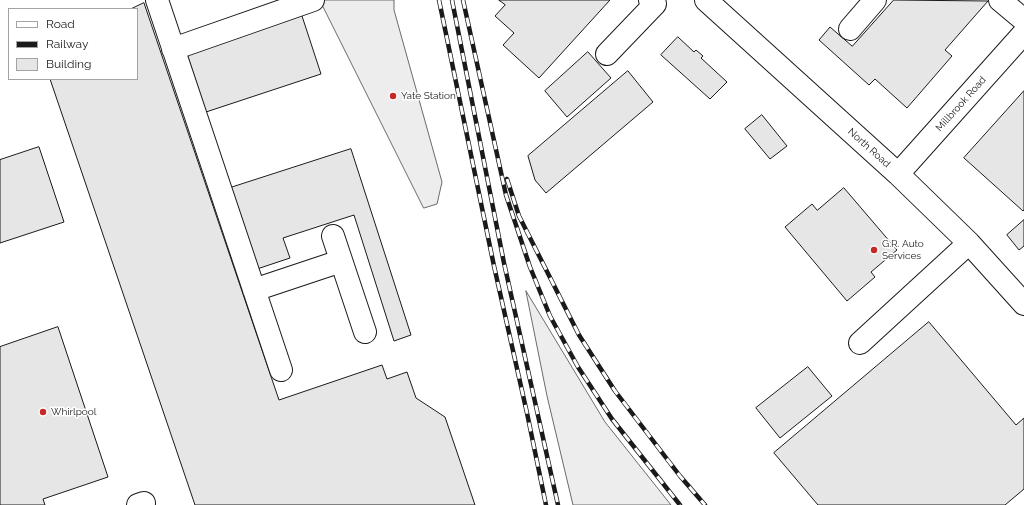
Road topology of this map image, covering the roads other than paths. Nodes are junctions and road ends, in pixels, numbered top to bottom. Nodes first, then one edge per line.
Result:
1 (156, 0) edge
2 (313, 0) edge
3 (650, 0) edge
4 (706, 0) edge
5 (875, 0) edge
6 (1000, 0) edge
7 (1024, 20) edge
8 (850, 29) dead end
9 (1024, 33) edge
10 (173, 49) junction
11 (607, 54) dead end
12 (898, 174) junction
13 (333, 236) dead end
14 (969, 243) junction
15 (341, 261) junction
16 (254, 290) junction
17 (1020, 291) edge
18 (365, 332) dead end
19 (860, 343) dead end
20 (281, 370) dead end

1 - 10 street
2 - 10 street
3 - 11 street
4 - 12 street, North Road
5 - 8 street
6 - 7 street
9 - 12 street, Millbrook Road
10 - 16 street
12 - 14 street, North Road
13 - 15 street
14 - 17 street, North Road
14 - 19 street
15 - 16 street
15 - 18 street
16 - 20 street

